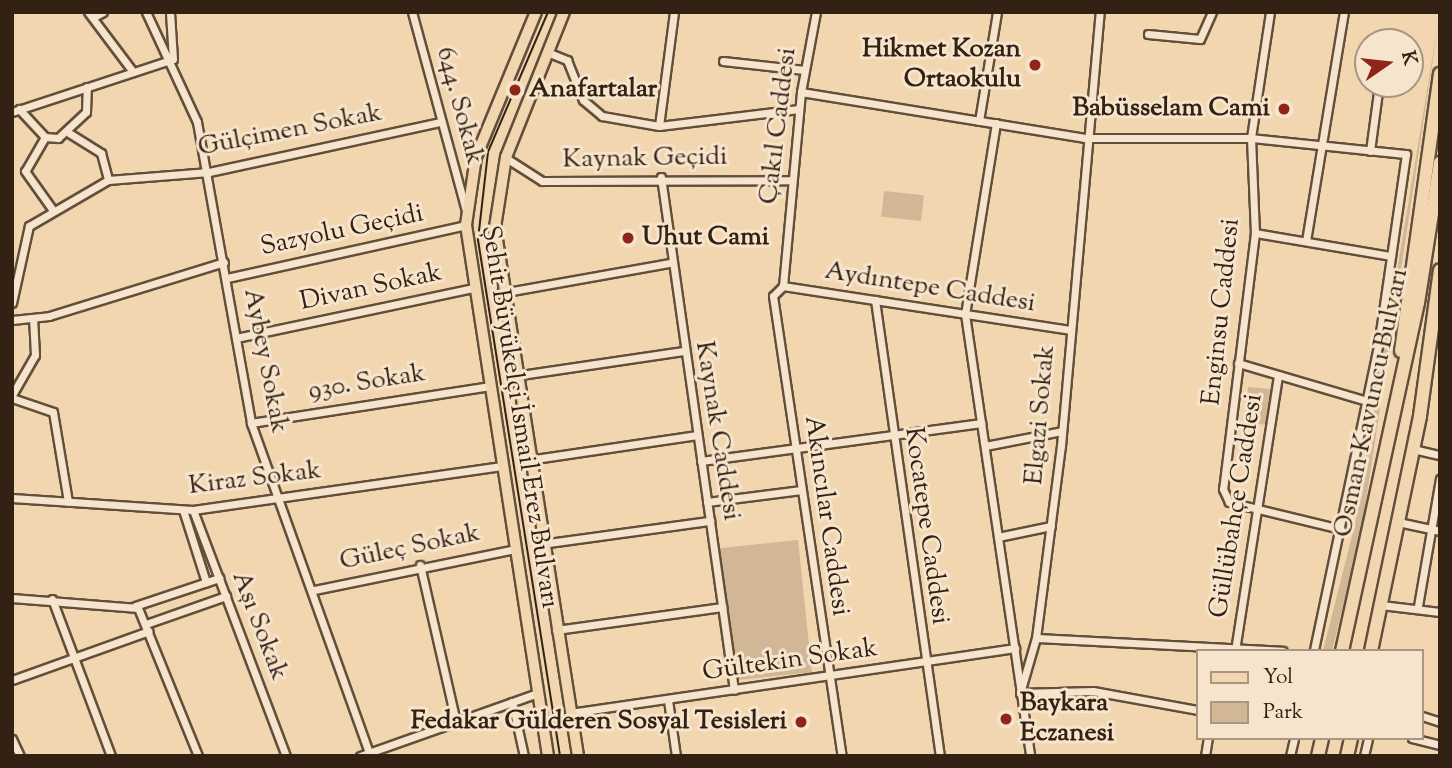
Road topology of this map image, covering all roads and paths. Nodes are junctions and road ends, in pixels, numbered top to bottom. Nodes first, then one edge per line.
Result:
1 (103, 12) edge
2 (146, 12) edge
3 (170, 12) edge
4 (412, 12) edge
5 (536, 12) edge
6 (564, 12) edge
7 (674, 12) edge
8 (816, 12) edge
9 (997, 12) edge
10 (1100, 12) edge
11 (1212, 12) edge
12 (1270, 12) edge
13 (1344, 12) edge
14 (91, 15) edge
15 (1148, 34) dead end
16 (547, 52) junction
17 (173, 59) junction
18 (723, 61) dead end
19 (805, 70) junction
20 (133, 72) junction
21 (1440, 74) edge
22 (87, 87) junction
23 (801, 92) junction
24 (1377, 98) edge
25 (799, 109) junction
26 (16, 111) edge
27 (979, 121) junction
28 (441, 122) junction
29 (996, 123) junction
30 (659, 126) junction
31 (69, 134) junction
32 (45, 137) junction
33 (1085, 138) junction
34 (1251, 138) junction
35 (1324, 146) junction
36 (1370, 150) junction
37 (506, 157) junction
38 (1440, 163) edge
39 (209, 172) junction
40 (661, 177) junction
41 (108, 180) junction
42 (792, 180) junction
43 (52, 209) junction
44 (466, 211) junction
45 (466, 225) junction
46 (1255, 233) junction
47 (1306, 241) junction
48 (1391, 256) junction
49 (224, 262) junction
50 (669, 263) junction
51 (1440, 270) edge
52 (227, 278) junction
53 (783, 286) junction
54 (474, 288) junction
55 (500, 293) junction
56 (874, 300) junction
57 (12, 303) edge
58 (965, 314) junction
59 (33, 318) junction
60 (12, 320) edge
61 (1070, 330) junction
62 (1440, 336) edge
63 (236, 338) junction
64 (683, 351) junction
65 (1238, 363) junction
66 (1278, 375) junction
67 (514, 376) junction
68 (490, 386) junction
69 (12, 396) edge
70 (1367, 401) junction
71 (1395, 411) junction
72 (1420, 416) junction
73 (251, 423) junction
74 (981, 423) junction
75 (1062, 431) junction
76 (698, 435) junction
77 (893, 435) junction
78 (985, 446) junction
79 (795, 448) junction
80 (1413, 449) junction
81 (1440, 455) edge
82 (528, 460) junction
83 (701, 461) junction
84 (502, 466) junction
85 (1440, 479) edge
86 (801, 490) junction
87 (12, 498) edge
88 (280, 499) junction
89 (68, 502) junction
90 (707, 502) junction
91 (184, 510) junction
92 (193, 510) junction
93 (1258, 511) junction
94 (710, 521) junction
95 (1398, 522) junction
96 (1051, 526) junction
97 (1341, 529) junction
98 (1431, 529) junction
99 (1440, 531) edge
100 (998, 537) junction
101 (541, 544) junction
102 (515, 549) junction
103 (420, 565) junction
104 (219, 578) junction
105 (206, 582) junction
106 (314, 590) junction
107 (226, 596) junction
108 (12, 598) edge
109 (52, 598) junction
110 (1381, 605) junction
111 (1418, 606) junction
112 (135, 607) junction
113 (722, 607) junction
114 (1440, 612) edge
115 (148, 628) junction
116 (555, 630) junction
117 (1036, 638) junction
118 (1236, 644) junction
119 (1216, 647) edge
120 (1015, 648) junction
121 (1270, 649) edge
122 (1314, 649) edge
123 (1342, 649) edge
124 (1371, 649) edge
125 (74, 658) junction
126 (923, 663) junction
127 (828, 677) junction
128 (12, 680) edge
129 (734, 690) junction
130 (538, 693) junction
131 (1020, 693) junction
132 (668, 700) junction
133 (512, 702) junction
134 (1196, 710) edge
135 (570, 713) junction
136 (456, 722) junction
137 (12, 739) edge
138 (1420, 740) edge
139 (1440, 745) edge
140 (369, 754) edge
141 (20, 756) edge
142 (111, 756) edge
143 (198, 756) edge
144 (286, 756) edge
145 (360, 756) edge
146 (524, 756) edge
147 (548, 756) edge
148 (578, 756) edge
149 (676, 756) edge
150 (842, 756) edge
151 (940, 756) edge
152 (1030, 756) edge

1 - 14 street
2 - 17 street, Aybey Sokak
3 - 17 street
4 - 28 street, 644. Sokak
5 - 44 main road, Şehit Büyükelçi İsmail Erez Bulvarı
6 - 16 main road, Şehit Büyükelçi İsmail Erez Bulvarı
7 - 30 street
8 - 19 street, Çakıl Caddesi
9 - 27 street
10 - 33 street, Elgazi Sokak
11 - 15 street
12 - 34 street, Enginsu Caddesi
13 - 35 street
14 - 20 street
16 - 30 street
16 - 37 main road, Şehit Büyükelçi İsmail Erez Bulvarı
17 - 20 street
17 - 39 street, Aybey Sokak
18 - 19 street
19 - 23 street, Çakıl Caddesi
20 - 22 street
21 - 71 highway
22 - 26 street
22 - 31 street
23 - 25 street, Çakıl Caddesi
23 - 27 street
24 - 36 street
25 - 30 street
25 - 42 street, Çakıl Caddesi
26 - 32 street
27 - 29 street
28 - 39 street, Gülçimen Sokak
28 - 44 street, 644. Sokak
29 - 33 street
29 - 58 street
31 - 32 street
31 - 41 street
32 - 43 street
33 - 34 street
33 - 61 street, Elgazi Sokak
34 - 35 street
34 - 46 street, Enginsu Caddesi
35 - 36 street
35 - 47 street
36 - 48 street
37 - 40 street, Kaynak Geçidi
37 - 55 main road, Şehit Büyükelçi İsmail Erez Bulvarı
38 - 71 highway, Osman Kavuncu Bulvarı
39 - 41 street, Gülçimen Sokak
39 - 49 street, Aybey Sokak
40 - 42 street, Kaynak Geçidi
40 - 50 street, Kaynak Caddesi
41 - 43 street, Gülçimen Sokak
42 - 53 street, Çakıl Caddesi
43 - 57 street, Gülçimen Sokak
44 - 45 main road, Şehit Büyükelçi İsmail Erez Bulvarı
45 - 52 street, Sazyolu Geçidi
45 - 54 main road, Şehit Büyükelçi İsmail Erez Bulvarı
46 - 47 street
46 - 65 street, Enginsu Caddesi
47 - 48 street
48 - 70 street
49 - 52 street, Aybey Sokak
49 - 59 street
50 - 55 street
50 - 64 street, Kaynak Caddesi
51 - 72 highway, Osman Kavuncu Bulvarı
52 - 63 street, Aybey Sokak
53 - 56 street, Aydıntepe Caddesi
53 - 79 street, Akıncılar Caddesi
54 - 63 street, Divan Sokak
54 - 68 main road, Şehit Büyükelçi İsmail Erez Bulvarı
55 - 67 main road, Şehit Büyükelçi İsmail Erez Bulvarı
56 - 58 street, Aydıntepe Caddesi
56 - 77 street, Kocatepe Caddesi
58 - 61 street, Aydıntepe Caddesi
58 - 74 street
59 - 60 street
59 - 69 street
61 - 75 street, Elgazi Sokak
62 - 72 highway
63 - 73 street, Aybey Sokak
64 - 67 street
64 - 76 street, Kaynak Caddesi
65 - 66 street
65 - 93 street, Enginsu Caddesi
66 - 70 street
66 - 93 street, Güllübahçe Caddesi
67 - 82 main road, Şehit Büyükelçi İsmail Erez Bulvarı
68 - 73 street, 930. Sokak
68 - 84 main road, Şehit Büyükelçi İsmail Erez Bulvarı
69 - 89 street
70 - 97 street
71 - 123 highway, Osman Kavuncu Bulvarı
72 - 80 highway, Osman Kavuncu Bulvarı
73 - 88 street, Aybey Sokak
74 - 77 street
74 - 78 street
75 - 78 street
75 - 96 street, Elgazi Sokak
76 - 82 street
76 - 83 street, Kaynak Caddesi
77 - 79 street
77 - 126 street, Kocatepe Caddesi
78 - 100 street
79 - 83 street
79 - 86 street, Akıncılar Caddesi
80 - 81 street
80 - 95 highway, Osman Kavuncu Bulvarı
82 - 101 main road, Şehit Büyükelçi İsmail Erez Bulvarı
83 - 90 street, Kaynak Caddesi
84 - 88 street, Kiraz Sokak
84 - 102 main road, Şehit Büyükelçi İsmail Erez Bulvarı
85 - 98 street
86 - 90 street
86 - 127 street, Akıncılar Caddesi
87 - 89 street, Kiraz Sokak
88 - 92 street, Kiraz Sokak
88 - 106 street, Aybey Sokak
89 - 91 street, Kiraz Sokak
90 - 94 street, Kaynak Caddesi
91 - 92 street, Kiraz Sokak
91 - 105 street
92 - 104 street, Aşı Sokak
93 - 97 street, Enginsu Caddesi
93 - 118 street, Güllübahçe Caddesi
94 - 101 street
94 - 113 street, Kaynak Caddesi
95 - 98 street
95 - 110 highway, Osman Kavuncu Bulvarı
96 - 100 street
96 - 117 street, Elgazi Sokak
97 - 122 street
98 - 99 street
98 - 111 street
100 - 120 street
101 - 116 main road, Şehit Büyükelçi İsmail Erez Bulvarı
102 - 103 street, Güleç Sokak
102 - 130 main road, Şehit Büyükelçi İsmail Erez Bulvarı
103 - 106 street, Güleç Sokak
103 - 136 street
104 - 105 street
104 - 107 street, Aşı Sokak
105 - 112 street
106 - 140 street, Aybey Sokak
107 - 115 street
107 - 144 street, Aşı Sokak
108 - 109 street
109 - 112 street
109 - 125 street
110 - 111 street
110 - 124 highway, Osman Kavuncu Bulvarı
111 - 114 street
112 - 115 street
113 - 116 street
113 - 129 street, Kaynak Caddesi
115 - 125 street
115 - 143 street
116 - 135 main road, Şehit Büyükelçi İsmail Erez Bulvarı
117 - 119 street
117 - 131 street, Elgazi Sokak
118 - 119 street
118 - 121 street
120 - 126 street, Gültekin Sokak
120 - 131 street
125 - 128 street
125 - 142 street
126 - 127 street, Gültekin Sokak
126 - 151 street, Kocatepe Caddesi
127 - 129 street, Gültekin Sokak
127 - 150 street, Akıncılar Caddesi
129 - 132 street, Gültekin Sokak
130 - 133 street
130 - 147 main road, Şehit Büyükelçi İsmail Erez Bulvarı
131 - 134 street
131 - 152 street
132 - 135 street, Gültekin Sokak
132 - 149 street
133 - 136 street
133 - 146 street
135 - 148 main road, Şehit Büyükelçi İsmail Erez Bulvarı
136 - 140 street
137 - 141 street
138 - 139 street
140 - 145 street

